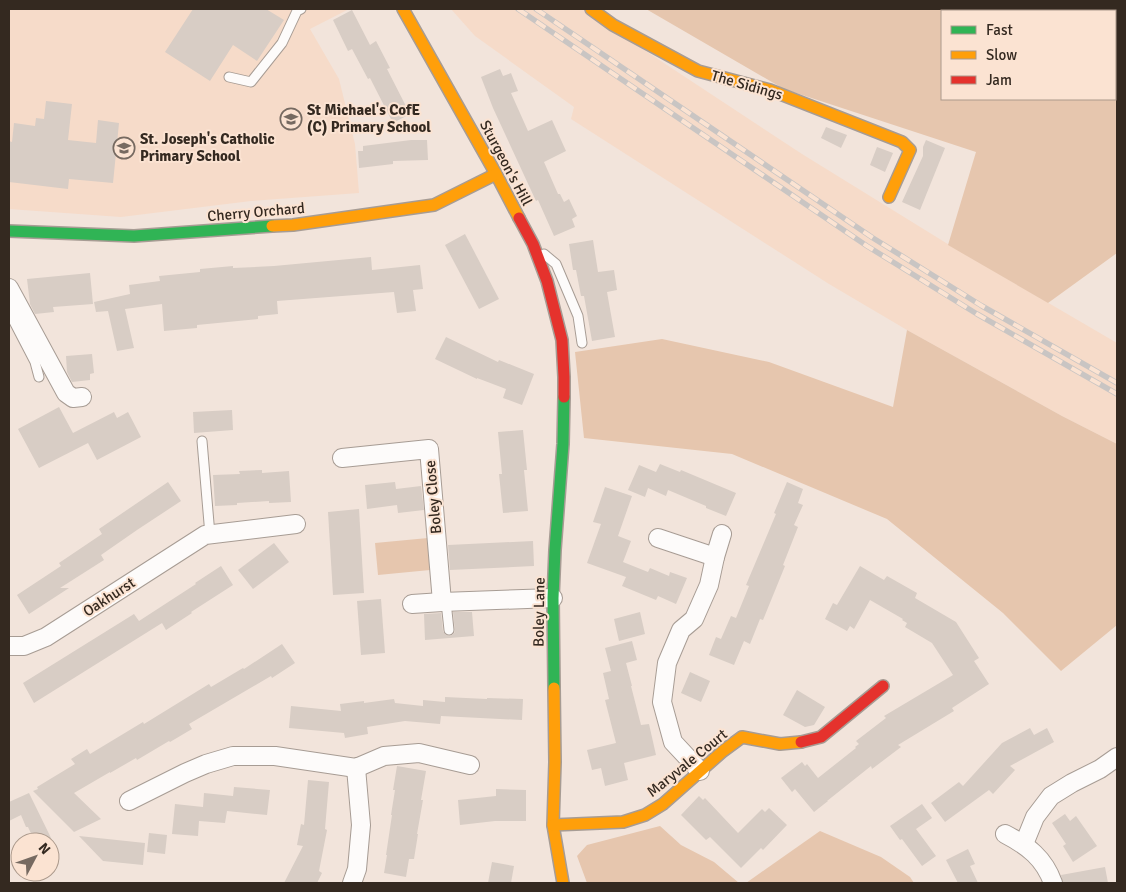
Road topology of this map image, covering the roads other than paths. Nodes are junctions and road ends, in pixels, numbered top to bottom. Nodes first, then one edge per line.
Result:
1 (301, 9) edge
2 (403, 9) edge
3 (590, 9) edge
4 (229, 77) dead end
5 (496, 174) junction
6 (889, 197) dead end
7 (9, 231) edge
8 (533, 244) junction
9 (9, 288) edge
10 (9, 312) edge
11 (562, 340) joint
12 (582, 343) dead end
13 (39, 377) dead end
14 (82, 398) dead end
15 (202, 441) dead end
16 (342, 458) dead end
17 (296, 524) dead end
18 (722, 534) dead end
19 (207, 535) junction
20 (658, 538) dead end
21 (715, 557) junction
22 (553, 598) junction
23 (444, 602) junction
24 (412, 604) dead end
25 (449, 630) dead end
26 (9, 646) edge
27 (883, 686) dead end
28 (1117, 757) edge
29 (470, 765) dead end
30 (356, 768) junction
31 (700, 771) junction
32 (129, 801) dead end
33 (553, 825) junction
34 (1005, 834) dead end
35 (1024, 844) junction
36 (352, 883) edge
37 (563, 883) edge
38 (1053, 883) edge

1 - 4 lane
2 - 5 street, Sturgeon's Hill
3 - 6 street, The Sidings
5 - 7 street, Cherry Orchard
5 - 8 street, Sturgeon's Hill
8 - 11 street, Sturgeon's Hill
8 - 12 lane
9 - 14 street
10 - 13 lane
11 - 22 street, Boley Lane
15 - 19 lane
16 - 23 street, Boley Close
17 - 19 street
18 - 21 street
19 - 26 street, Oakhurst
20 - 21 street
21 - 31 street
22 - 23 street
22 - 33 street, Boley Lane
23 - 24 street
23 - 25 lane
27 - 31 street, Maryvale Court
28 - 35 street
29 - 30 street
30 - 32 street
30 - 36 street
31 - 33 street, Maryvale Court
33 - 37 street, Boley Lane
34 - 35 street
35 - 38 street

